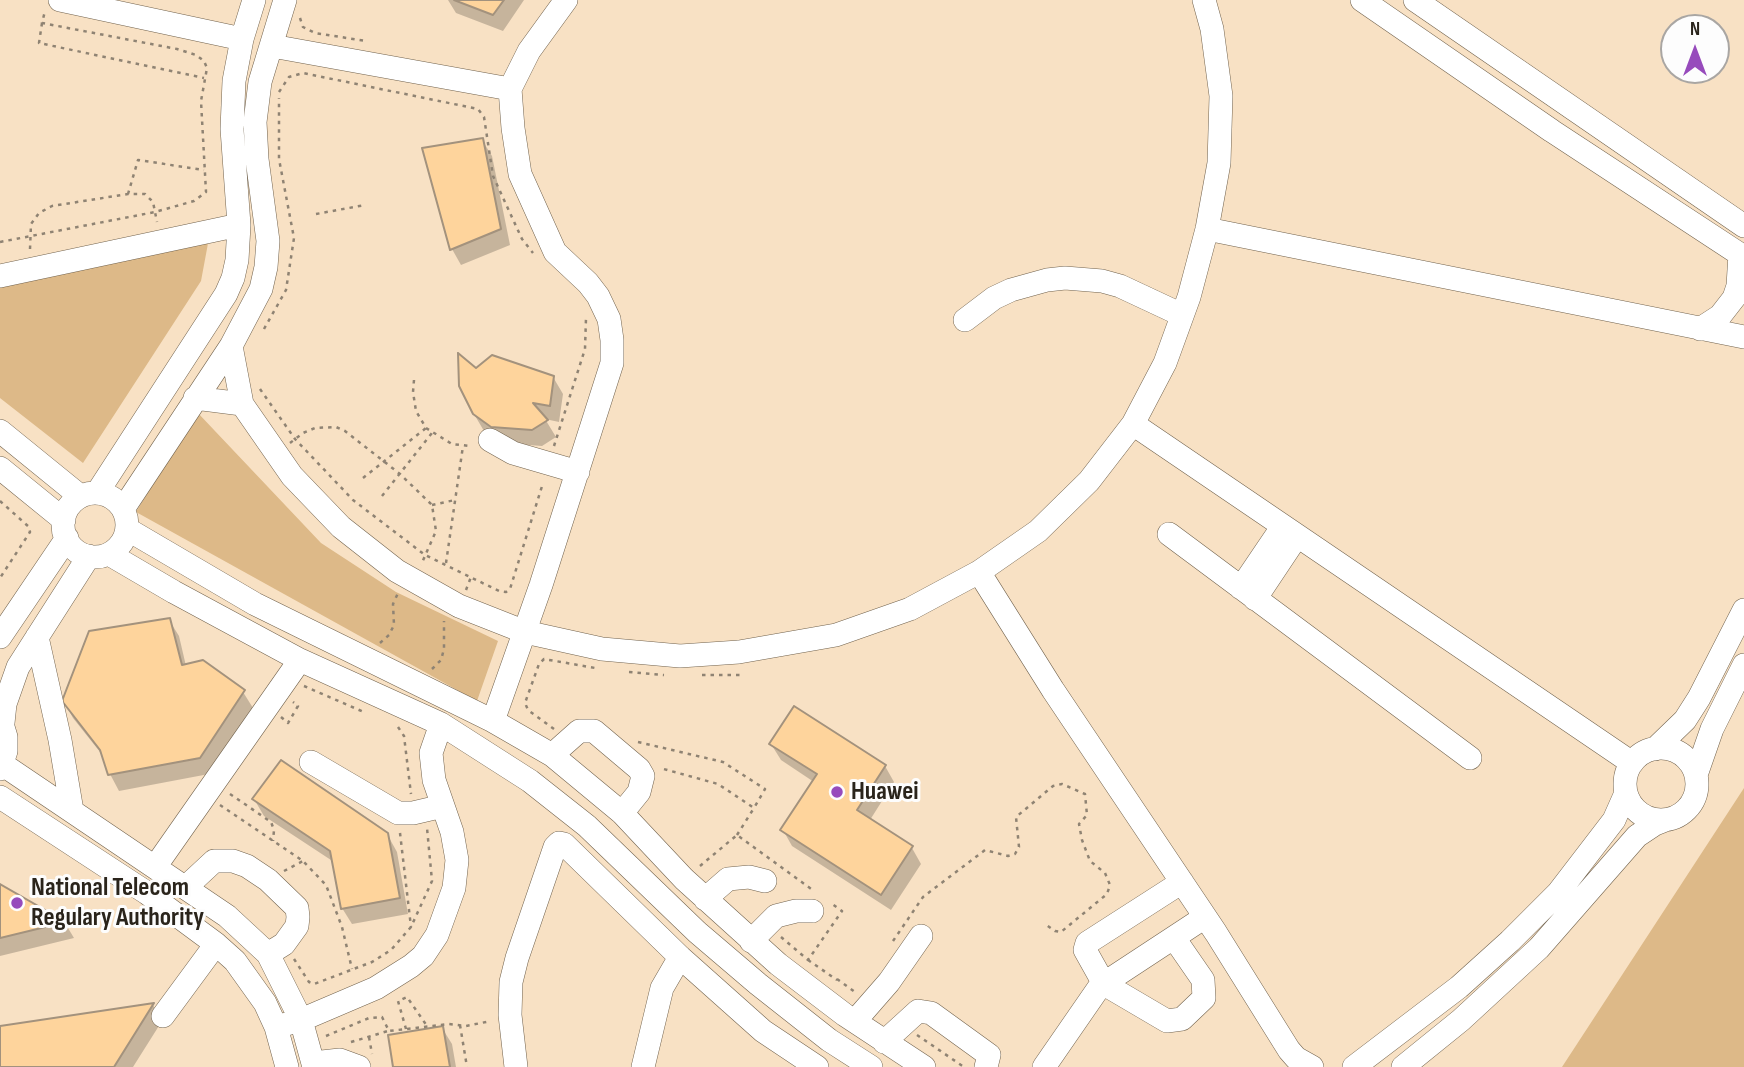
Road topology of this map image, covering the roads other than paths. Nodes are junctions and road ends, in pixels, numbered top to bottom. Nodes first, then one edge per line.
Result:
1 (60, 0) edge
2 (254, 0) edge
3 (566, 0) edge
4 (1204, 0) edge
5 (1362, 0) edge
6 (1415, 0) edge
7 (293, 5) edge
8 (242, 39) junction
9 (272, 46) junction
10 (510, 89) junction
11 (1572, 107) junction
12 (1552, 131) junction
13 (239, 225) junction
14 (1744, 226) edge
15 (1207, 229) junction
16 (1742, 256) edge
17 (0, 276) edge
18 (1182, 315) junction
19 (965, 320) dead end
20 (1700, 328) junction
21 (1744, 337) edge
22 (231, 346) junction
23 (195, 398) junction
24 (243, 404) junction
25 (1133, 424) junction
26 (0, 431) edge
27 (480, 443) road end
28 (0, 468) edge
29 (578, 472) junction
30 (89, 495) junction
31 (125, 519) junction
32 (65, 529) junction
33 (1290, 531) junction
34 (1169, 534) dead end
35 (99, 555) junction
36 (979, 572) junction
37 (1248, 593) junction
38 (1744, 610) edge
39 (525, 632) junction
40 (0, 637) edge
41 (37, 637) junction
42 (300, 660) junction
43 (1744, 665) edge
44 (2, 720) edge
45 (493, 721) junction
46 (441, 724) junction
47 (560, 748) junction
48 (1655, 749) junction
49 (1470, 758) dead end
50 (311, 762) dead end
51 (1632, 763) junction
52 (1, 766) edge
53 (1696, 775) junction
54 (1626, 793) junction
55 (0, 797) edge
56 (72, 811) junction
57 (420, 811) junction
58 (622, 813) junction
59 (1665, 820) junction
60 (155, 867) junction
61 (765, 881) dead end
62 (1182, 882) junction
63 (186, 887) junction
64 (712, 892) junction
65 (812, 911) dead end
66 (1205, 917) junction
67 (758, 933) junction
68 (921, 936) dead end
69 (1174, 938) junction
70 (216, 943) junction
71 (276, 949) junction
72 (680, 957) junction
73 (1104, 984) junction
74 (163, 1016) dead end
75 (850, 1018) junction
76 (301, 1020) junction
77 (276, 1027) junction
78 (829, 1040) junction
79 (884, 1042) junction
80 (1290, 1059) edge
81 (319, 1064) edge
82 (287, 1067) edge
83 (359, 1067) edge
84 (516, 1067) edge
85 (643, 1067) edge
86 (817, 1067) edge
87 (871, 1067) edge
88 (923, 1067) edge
89 (986, 1067) edge
90 (1044, 1067) edge
91 (1312, 1067) edge
92 (1354, 1067) edge
93 (1403, 1067) edge

1 - 8 street
2 - 8 street
3 - 10 street
4 - 15 street
5 - 12 street
6 - 11 street
7 - 9 street
8 - 13 street
9 - 10 street
9 - 22 street
10 - 29 street
11 - 12 street
11 - 14 street
12 - 16 street
13 - 17 street
13 - 30 street
15 - 18 street
15 - 20 street
16 - 20 street
18 - 19 street
18 - 25 street
20 - 21 street
22 - 23 street
22 - 24 street
23 - 24 street
23 - 31 street
24 - 39 street
25 - 33 street
25 - 36 street
26 - 30 street
27 - 29 street
28 - 32 street
29 - 39 street
30 - 31 street
30 - 32 street
31 - 35 street
31 - 45 street
32 - 35 street
32 - 40 street
33 - 37 street
33 - 51 street
34 - 37 street
35 - 41 street
35 - 42 street
36 - 39 street
36 - 62 street
37 - 49 street
38 - 48 street
39 - 45 street
41 - 44 street
41 - 56 street
42 - 46 street
42 - 60 street
43 - 53 street
44 - 52 street
45 - 47 street
46 - 57 street
46 - 78 street
47 - 58 street
47 - 58 street
48 - 51 street
48 - 53 street
50 - 57 street
51 - 54 street
52 - 56 street
53 - 59 street
54 - 59 street
54 - 92 street
55 - 70 street
56 - 60 street
57 - 76 street
58 - 64 street
59 - 93 street
60 - 63 street
61 - 64 street
62 - 66 street
62 - 73 street
63 - 71 street
63 - 71 street
64 - 67 street
65 - 67 street
66 - 69 street
66 - 80 street
67 - 75 street
68 - 75 street
69 - 73 street
69 - 73 street
70 - 74 street
70 - 77 street
71 - 76 street
72 - 84 street
72 - 85 street
72 - 86 street
73 - 90 street
75 - 78 street
75 - 79 street
76 - 77 street
76 - 81 street
77 - 82 street
78 - 87 street
79 - 88 street
79 - 89 street
80 - 91 street
81 - 83 street

